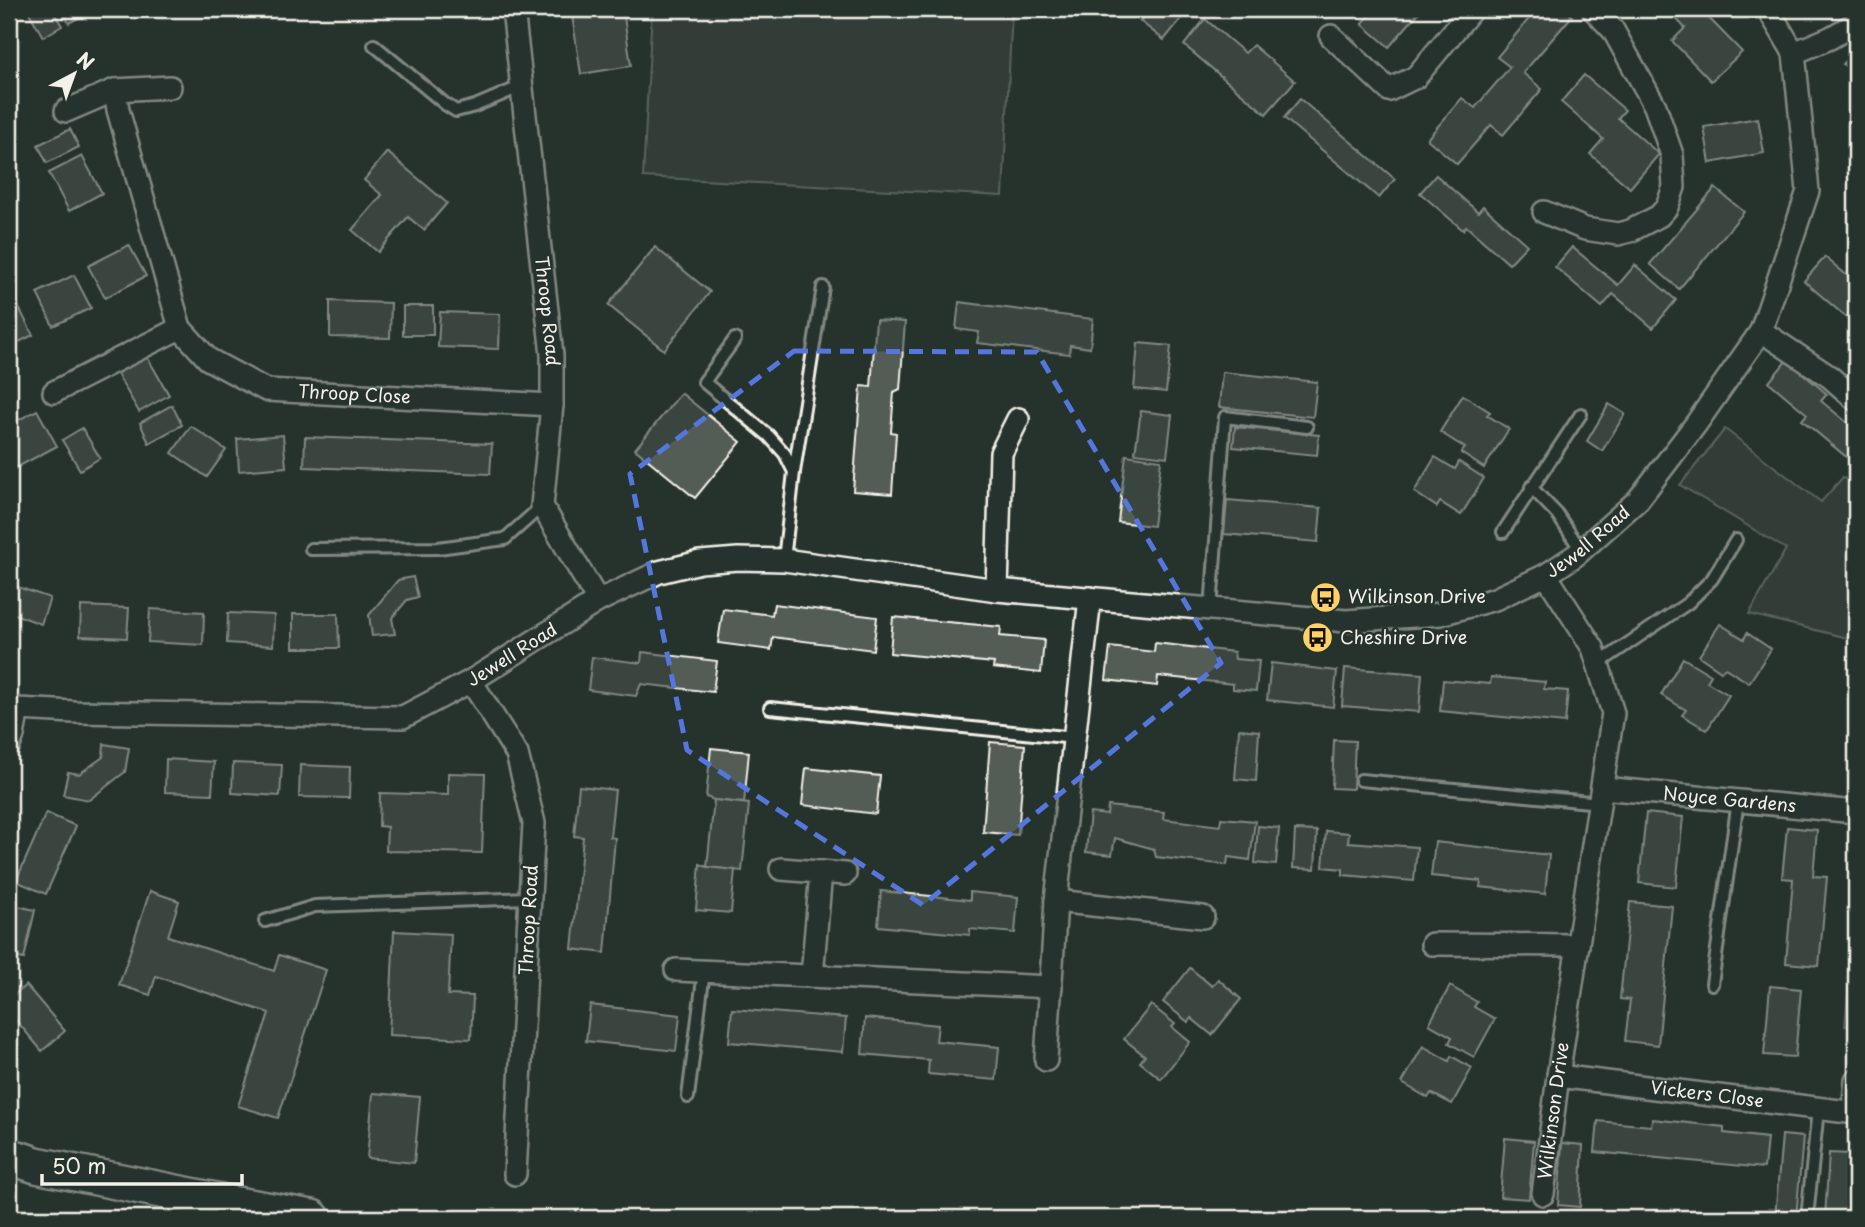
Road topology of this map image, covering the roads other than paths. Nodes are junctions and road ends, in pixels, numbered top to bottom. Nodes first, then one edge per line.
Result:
1 (513, 9) edge
2 (1472, 9) edge
3 (1593, 9) edge
4 (1768, 9) edge
5 (1856, 23) edge
6 (1331, 36) dead end
7 (374, 45) dead end
8 (1794, 53) junction
9 (170, 86) dead end
10 (522, 86) junction
11 (115, 90) junction
12 (66, 111) dead end
13 (1544, 212) dead end
14 (822, 287) dead end
15 (180, 328) junction
16 (1761, 331) junction
17 (735, 339) dead end
18 (54, 392) dead end
19 (1856, 400) edge
20 (552, 405) junction
21 (1581, 414) dead end
22 (1018, 419) dead end
23 (1307, 427) dead end
24 (794, 472) junction
25 (1531, 487) junction
26 (542, 506) junction
27 (1503, 532) dead end
28 (1736, 540) dead end
29 (312, 549) dead end
30 (1581, 550) junction
31 (785, 560) junction
32 (1546, 575) junction
33 (997, 590) junction
34 (1090, 598) junction
35 (598, 601) junction
36 (1211, 609) junction
37 (1598, 664) junction
38 (471, 681) junction
39 (13, 708) edge
40 (770, 708) dead end
41 (1074, 738) junction
42 (9, 746) edge
43 (1361, 780) dead end
44 (1601, 796) junction
45 (1738, 801) junction
46 (1856, 812) edge
47 (781, 869) dead end
48 (821, 872) junction
49 (845, 874) dead end
50 (530, 898) junction
51 (1056, 901) junction
52 (1203, 917) dead end
53 (265, 921) dead end
54 (1432, 944) dead end
55 (1578, 945) junction
56 (676, 970) dead end
57 (704, 971) junction
58 (812, 976) junction
59 (1712, 984) dead end
60 (1051, 987) junction
61 (1046, 1060) dead end
62 (1558, 1076) junction
63 (1856, 1080) edge
64 (688, 1097) dead end
65 (1818, 1109) junction
66 (1855, 1113) edge
67 (9, 1156) edge
68 (515, 1174) dead end
69 (1543, 1194) dead end
70 (312, 1218) edge
71 (1807, 1218) edge

1 - 10 street, Throop Road
2 - 6 street
3 - 13 street
4 - 8 street, Jewell Road
5 - 8 street
7 - 10 lane
8 - 16 street, Jewell Road
9 - 11 street
10 - 20 street, Throop Road
11 - 12 street
11 - 15 street, Throop Close
14 - 24 lane
15 - 18 street
15 - 20 street, Throop Close
16 - 19 street
16 - 30 street, Jewell Road
17 - 24 lane
20 - 26 street, Throop Road
21 - 25 lane
22 - 33 street
23 - 36 lane
24 - 31 lane
25 - 27 lane
25 - 30 lane
26 - 29 lane
26 - 35 street
28 - 37 lane
30 - 32 street, Jewell Road
31 - 33 street, Jewell Road
31 - 35 street, Jewell Road
32 - 36 street, Jewell Road
32 - 37 street, Wilkinson Drive
33 - 34 street, Jewell Road
34 - 36 street, Jewell Road
34 - 41 street
35 - 38 street, Jewell Road
37 - 44 street, Wilkinson Drive
38 - 39 street, Jewell Road
38 - 50 street, Throop Road
39 - 42 street, Jewell Road
40 - 41 lane
41 - 51 street
43 - 44 lane
44 - 45 street, Noyce Gardens
44 - 55 street, Wilkinson Drive
45 - 46 street, Noyce Gardens
45 - 59 lane
47 - 48 street
48 - 49 street
48 - 58 street
50 - 53 lane
50 - 68 street, Throop Road
51 - 52 street
51 - 60 street
54 - 55 street
55 - 62 street, Wilkinson Drive
56 - 57 street
57 - 58 street
57 - 64 lane
58 - 60 street
60 - 61 street
62 - 65 street, Vickers Close
62 - 69 street, Wilkinson Drive
63 - 66 street
65 - 66 street, Vickers Close
65 - 71 lane
67 - 70 highway

